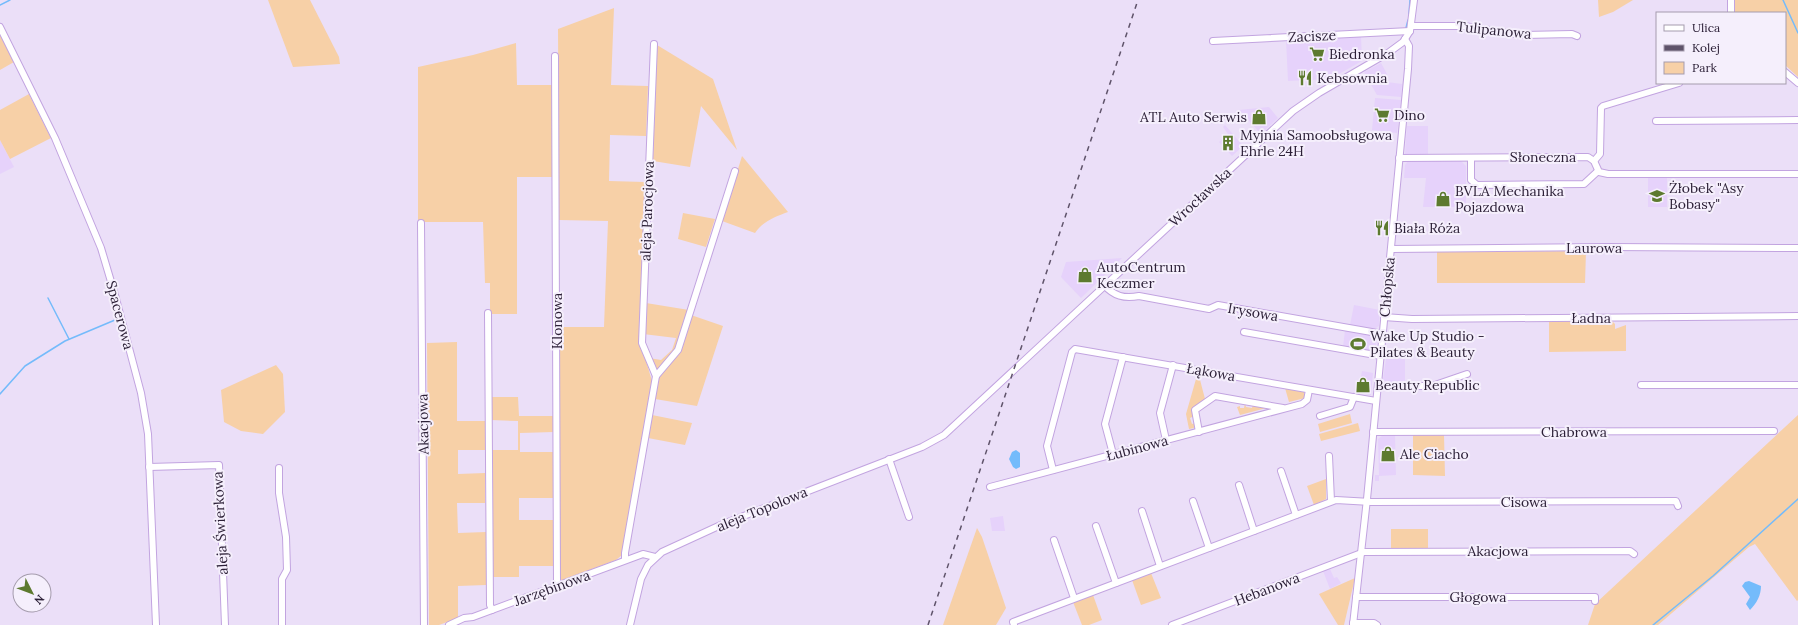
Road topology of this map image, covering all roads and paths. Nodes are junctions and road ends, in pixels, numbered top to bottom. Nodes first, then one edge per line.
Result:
1 (1414, 0) edge
2 (1731, 0) edge
3 (1732, 12) edge
4 (0, 27) edge
5 (1411, 28) junction
6 (1577, 36) dead end
7 (1406, 40) junction
8 (1213, 41) dead end
9 (654, 44) dead end
10 (555, 56) dead end
11 (1786, 73) edge
12 (1798, 82) edge
13 (1676, 84) edge
14 (1798, 120) edge
15 (1656, 121) dead end
16 (1400, 158) junction
17 (1470, 158) junction
18 (1594, 161) junction
19 (735, 171) dead end
20 (1598, 171) junction
21 (1798, 174) edge
22 (421, 223) dead end
23 (1798, 248) edge
24 (1391, 249) junction
25 (1104, 285) junction
26 (488, 313) dead end
27 (1798, 316) edge
28 (1384, 317) junction
29 (1244, 332) dead end
30 (1383, 334) junction
31 (1123, 356) junction
32 (1381, 356) junction
33 (1173, 365) junction
34 (1467, 374) dead end
35 (656, 376) junction
36 (1642, 385) dead end
37 (1798, 385) edge
38 (1378, 386) junction
39 (1309, 390) junction
40 (1354, 397) junction
41 (1376, 400) junction
42 (1285, 409) junction
43 (1320, 416) dead end
44 (1774, 430) dead end
45 (1199, 432) junction
46 (1373, 432) junction
47 (940, 438) joint
48 (1166, 440) junction
49 (1113, 454) junction
50 (1329, 456) dead end
51 (889, 459) junction
52 (149, 467) junction
53 (279, 468) dead end
54 (1053, 470) junction
55 (1281, 471) dead end
56 (1239, 485) dead end
57 (990, 487) dead end
58 (1193, 500) dead end
59 (1331, 501) junction
60 (1366, 502) junction
61 (1678, 506) dead end
62 (1142, 511) dead end
63 (1296, 515) junction
64 (910, 517) dead end
65 (1096, 526) dead end
66 (1254, 531) junction
67 (1054, 540) dead end
68 (1209, 548) junction
69 (1361, 553) junction
70 (1634, 554) dead end
71 (655, 557) junction
72 (625, 560) junction
73 (1160, 566) junction
74 (1116, 583) junction
75 (557, 586) junction
76 (1356, 597) junction
77 (1074, 598) junction
78 (1595, 601) dead end
79 (492, 610) junction
80 (1014, 623) edge
81 (1353, 624) edge
82 (156, 625) edge
83 (225, 625) edge
84 (282, 625) edge
85 (424, 625) edge
86 (449, 625) edge
87 (630, 625) edge
88 (1172, 625) edge
89 (1377, 625) edge

1 - 5 street
2 - 3 street
4 - 52 street, Spacerowa
5 - 6 street, Tulipanowa
5 - 7 street
5 - 8 street, Zacisze
7 - 16 street, Chłopska
7 - 25 street, Wrocławska
9 - 35 street, aleja Parocjowa
10 - 75 street, Klonowa
11 - 12 street
13 - 18 street
14 - 15 street
16 - 17 street, Słoneczna
16 - 24 street, Chłopska
17 - 18 street, Słoneczna
17 - 20 street
18 - 20 street, Słoneczna
19 - 35 street
20 - 21 street
22 - 85 street, Akacjowa
23 - 24 street, Laurowa
24 - 28 street, Chłopska
25 - 30 street, Irysowa
25 - 47 street, Wrocławska
26 - 79 street
27 - 28 street, Ładna
28 - 30 street, Chłopska
29 - 32 street
30 - 32 street, Chłopska
31 - 33 street, Łąkowa
31 - 49 street
31 - 54 street, Łąkowa
32 - 38 street, Chłopska
33 - 39 street, Łąkowa
33 - 48 street
34 - 38 street
35 - 72 street
36 - 37 street
38 - 41 street, Chłopska
39 - 40 street, Łąkowa
39 - 42 street, Łubinowa
40 - 41 street, Łąkowa
40 - 43 street
41 - 46 street, Chłopska
42 - 45 street, Łubinowa
42 - 45 street, Łubinowa
44 - 46 street, Chabrowa
45 - 48 street, Łubinowa
46 - 60 street, Chłopska
47 - 51 street, aleja Topolowa
48 - 49 street, Łubinowa
49 - 54 street, Łubinowa
50 - 59 street
51 - 64 street
51 - 71 street, aleja Topolowa
52 - 82 street, Spacerowa
52 - 83 street, aleja Świerkowa
53 - 84 street
54 - 57 street, Łubinowa
55 - 63 street
56 - 66 street
58 - 68 street
59 - 60 street
59 - 63 street
60 - 61 street, Cisowa
60 - 69 street, Chłopska
62 - 73 street
63 - 66 street
65 - 74 street
66 - 68 street
67 - 77 street
68 - 73 street
69 - 70 street, Akacjowa
69 - 76 street, Chłopska
69 - 88 street, Hebanowa
71 - 72 street, Jarzębinowa
71 - 87 street, aleja Topolowa
72 - 75 street, Jarzębinowa
73 - 74 street
74 - 77 street
75 - 79 street, Jarzębinowa
76 - 78 street, Głogowa
76 - 81 street, Chłopska
77 - 80 street
79 - 86 street, Jarzębinowa
81 - 89 street

